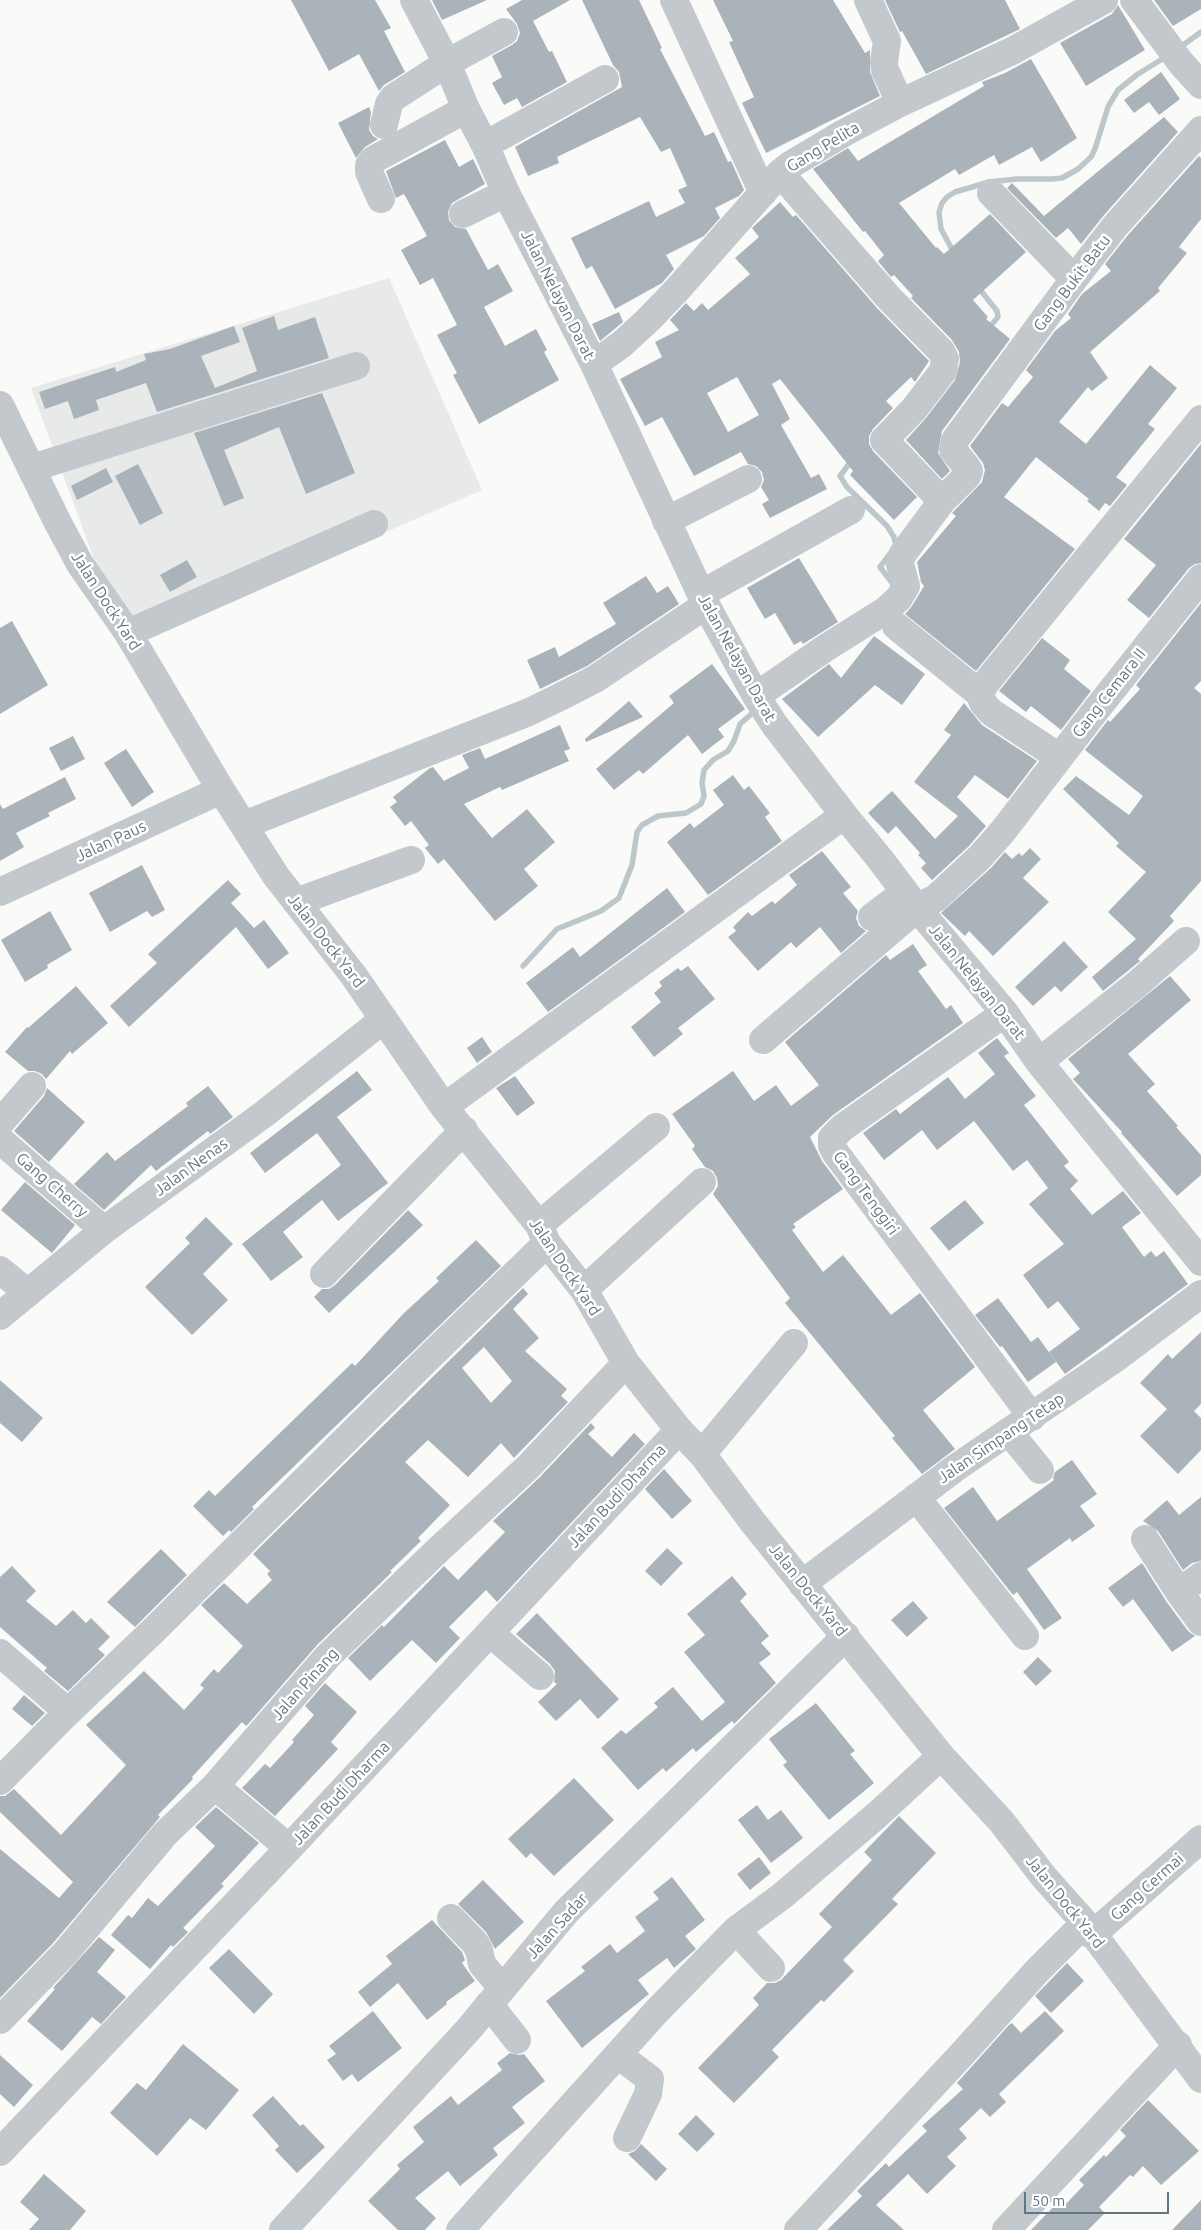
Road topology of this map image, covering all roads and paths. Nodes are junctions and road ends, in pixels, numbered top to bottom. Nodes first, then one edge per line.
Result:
1 (414, 0) edge
2 (674, 0) edge
3 (868, 0) edge
4 (1104, 0) edge
5 (1134, 0) edge
6 (504, 32) dead end
7 (447, 63) junction
8 (605, 79) dead end
9 (1201, 85) edge
10 (900, 103) junction
11 (466, 109) junction
12 (384, 125) dead end
13 (1201, 130) edge
14 (485, 145) junction
15 (771, 183) junction
16 (506, 193) junction
17 (990, 193) dead end
18 (381, 199) dead end
19 (463, 214) dead end
20 (1074, 278) junction
21 (594, 364) junction
22 (356, 366) dead end
23 (2, 412) edge
24 (1201, 419) edge
25 (32, 468) junction
26 (748, 479) dead end
27 (942, 501) junction
28 (851, 510) dead end
29 (666, 520) junction
30 (374, 524) dead end
31 (1201, 578) edge
32 (703, 600) junction
33 (896, 626) dead end
34 (128, 633) junction
35 (980, 694) junction
36 (757, 698) junction
37 (1059, 757) junction
38 (221, 790) junction
39 (844, 815) junction
40 (244, 826) junction
41 (411, 860) dead end
42 (0, 892) edge
43 (911, 900) junction
44 (296, 902) junction
45 (872, 917) dead end
46 (1186, 941) dead end
47 (1006, 1014) junction
48 (384, 1019) junction
49 (763, 1040) dead end
50 (1040, 1062) junction
51 (32, 1086) dead end
52 (444, 1107) junction
53 (0, 1123) edge
54 (656, 1127) dead end
55 (464, 1130) junction
56 (0, 1140) edge
57 (702, 1182) dead end
58 (104, 1230) junction
59 (543, 1234) junction
60 (1201, 1262) edge
61 (0, 1270) edge
62 (324, 1274) dead end
63 (584, 1290) junction
64 (28, 1293) junction
65 (1201, 1294) edge
66 (0, 1316) edge
67 (794, 1343) dead end
68 (626, 1363) junction
69 (1032, 1418) junction
70 (679, 1430) junction
71 (1010, 1432) junction
72 (702, 1454) junction
73 (1040, 1470) dead end
74 (916, 1497) junction
75 (1145, 1539) dead end
76 (1201, 1576) edge
77 (802, 1584) junction
78 (1179, 1592) junction
79 (1201, 1622) edge
80 (490, 1633) junction
81 (846, 1636) junction
82 (1025, 1636) dead end
83 (0, 1654) edge
84 (540, 1676) dead end
85 (68, 1712) junction
86 (933, 1764) junction
87 (0, 1781) edge
88 (215, 1786) junction
89 (1201, 1838) edge
90 (290, 1848) junction
91 (451, 1918) dead end
92 (736, 1930) junction
93 (1082, 1933) junction
94 (772, 1968) dead end
95 (496, 1996) junction
96 (0, 2020) edge
97 (517, 2040) dead end
98 (618, 2055) junction
99 (1191, 2058) edge
100 (627, 2138) dead end
101 (0, 2152) edge
102 (284, 2230) edge
103 (460, 2230) edge
104 (798, 2230) edge
105 (1006, 2230) edge

1 - 7 street, Jalan Nelayan Darat
2 - 15 street
3 - 10 street
4 - 10 street, Gang Pelita
5 - 9 street
6 - 7 street
7 - 11 street, Jalan Nelayan Darat
7 - 12 street
8 - 14 street
10 - 15 street, Gang Pelita
11 - 14 street, Jalan Nelayan Darat
11 - 18 street
13 - 20 street, Gang Bukit Batu
14 - 16 street, Jalan Nelayan Darat
15 - 21 street, Gang Pelita
15 - 27 street
16 - 19 street
16 - 21 street, Jalan Nelayan Darat
17 - 20 street
20 - 27 street, Gang Bukit Batu
21 - 29 street, Jalan Nelayan Darat
22 - 25 street
23 - 25 street, Jalan Dock Yard
24 - 35 street
25 - 34 street, Jalan Dock Yard
26 - 29 street
27 - 36 street
28 - 32 street
29 - 32 street, Jalan Nelayan Darat
30 - 34 street
31 - 37 street, Gang Cemara II
32 - 36 street, Jalan Nelayan Darat
32 - 40 street
33 - 35 street
34 - 38 street, Jalan Dock Yard
35 - 37 street
36 - 39 street, Jalan Nelayan Darat
37 - 43 street, Gang Cemara II
38 - 40 street, Jalan Dock Yard
38 - 42 street, Jalan Paus
39 - 43 street, Jalan Nelayan Darat
39 - 52 street
40 - 44 street, Jalan Dock Yard
41 - 44 street
43 - 45 street
43 - 47 street, Jalan Nelayan Darat
43 - 49 street
44 - 48 street, Jalan Dock Yard
46 - 50 street
47 - 50 street, Jalan Nelayan Darat
47 - 69 street, Gang Tenggiri
48 - 52 street, Jalan Dock Yard
48 - 58 street, Jalan Nenas
50 - 60 street, Jalan Nelayan Darat
51 - 53 street
52 - 55 street, Jalan Dock Yard
54 - 59 street
55 - 59 street, Jalan Dock Yard
55 - 62 street
56 - 58 street, Gang Cherry
57 - 63 street
58 - 64 street, Jalan Nenas
59 - 63 street, Jalan Dock Yard
59 - 85 street
61 - 64 street
63 - 68 street, Jalan Dock Yard
64 - 66 street, Jalan Nenas
65 - 69 street, Jalan Simpang Tetap
67 - 72 street
68 - 70 street, Jalan Dock Yard
68 - 88 street, Jalan Pinang
69 - 71 street, Jalan Simpang Tetap
70 - 72 street, Jalan Dock Yard
70 - 80 street, Jalan Budi Dharma
71 - 73 street
71 - 74 street, Jalan Simpang Tetap
72 - 77 street, Jalan Dock Yard
74 - 77 street, Jalan Simpang Tetap
74 - 82 street
75 - 78 street
76 - 78 street
77 - 81 street, Jalan Dock Yard
78 - 79 street
80 - 84 street
80 - 90 street, Jalan Budi Dharma
81 - 86 street, Jalan Dock Yard
81 - 95 street, Jalan Sadar
83 - 85 street
85 - 87 street
86 - 92 street
86 - 93 street, Jalan Dock Yard
88 - 90 street
88 - 96 street, Jalan Pinang
89 - 93 street, Gang Cermai
90 - 101 street, Jalan Budi Dharma
91 - 95 street
92 - 94 street
92 - 98 street
93 - 99 street, Jalan Dock Yard
93 - 104 street, Gang Cermai
95 - 97 street
95 - 102 street, Jalan Sadar
98 - 100 street
98 - 103 street
99 - 105 street

